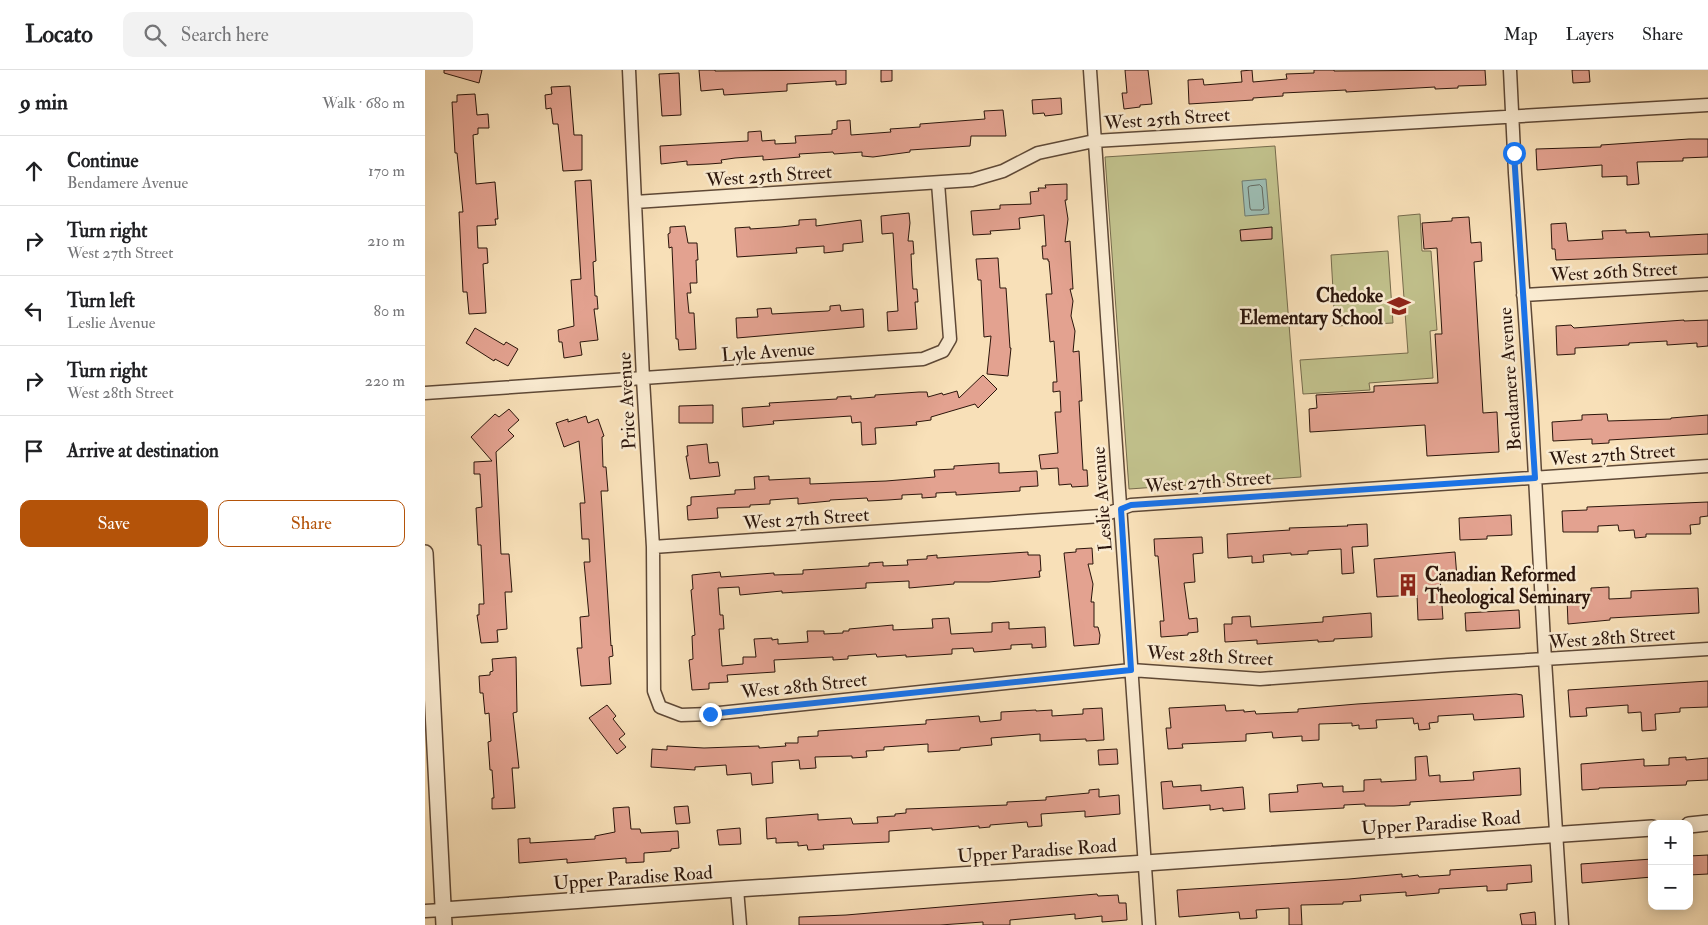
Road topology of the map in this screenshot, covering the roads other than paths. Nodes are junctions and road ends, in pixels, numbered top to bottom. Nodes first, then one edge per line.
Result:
1 (629, 70) edge
2 (1090, 70) edge
3 (1510, 70) edge
4 (1708, 105) edge
5 (1513, 117) junction
6 (1094, 141) junction
7 (938, 183) junction
8 (635, 202) junction
9 (1708, 284) edge
10 (1523, 295) junction
11 (643, 379) junction
12 (425, 393) edge
13 (1708, 466) edge
14 (1535, 478) junction
15 (1121, 509) junction
16 (653, 547) junction
17 (425, 554) edge
18 (1708, 649) edge
19 (1545, 660) junction
20 (1131, 670) junction
21 (681, 715) joint
22 (1708, 823) edge
23 (1693, 825) edge
24 (1648, 828) edge
25 (1555, 835) junction
26 (1144, 863) junction
27 (737, 889) junction
28 (425, 911) edge
29 (444, 918) edge
30 (740, 925) edge
31 (1149, 925) edge
32 (1561, 925) edge

1 - 8 street, Price Avenue
2 - 6 street, Leslie Avenue
3 - 5 street, Bendamere Avenue
4 - 5 street, West 25th Street
5 - 6 street, West 25th Street
5 - 10 street, Bendamere Avenue
6 - 7 street, West 25th Street
6 - 15 street, Leslie Avenue
7 - 8 street, West 25th Street
7 - 11 street, Lyle Avenue
8 - 11 street, Price Avenue
9 - 10 street, West 26th Street
10 - 14 street, Bendamere Avenue
11 - 12 street, Lyle Avenue
11 - 16 street, Price Avenue
13 - 14 street, West 27th Street
14 - 15 street, West 27th Street
14 - 19 street, Bendamere Avenue
15 - 16 street, West 27th Street
15 - 20 street, Leslie Avenue
16 - 21 street, Price Avenue
17 - 29 street
18 - 19 street, West 28th Street
19 - 20 street, West 28th Street
19 - 25 street, Bendamere Avenue
20 - 21 street, West 28th Street
20 - 26 street, Leslie Avenue
22 - 23 street
24 - 25 street, Upper Paradise Road
25 - 26 street, Upper Paradise Road
25 - 32 street, Bendamere Avenue
26 - 27 street, Upper Paradise Road
26 - 31 street, Leslie Avenue
27 - 29 street, Upper Paradise Road
27 - 30 street
28 - 29 street, Upper Paradise Road

